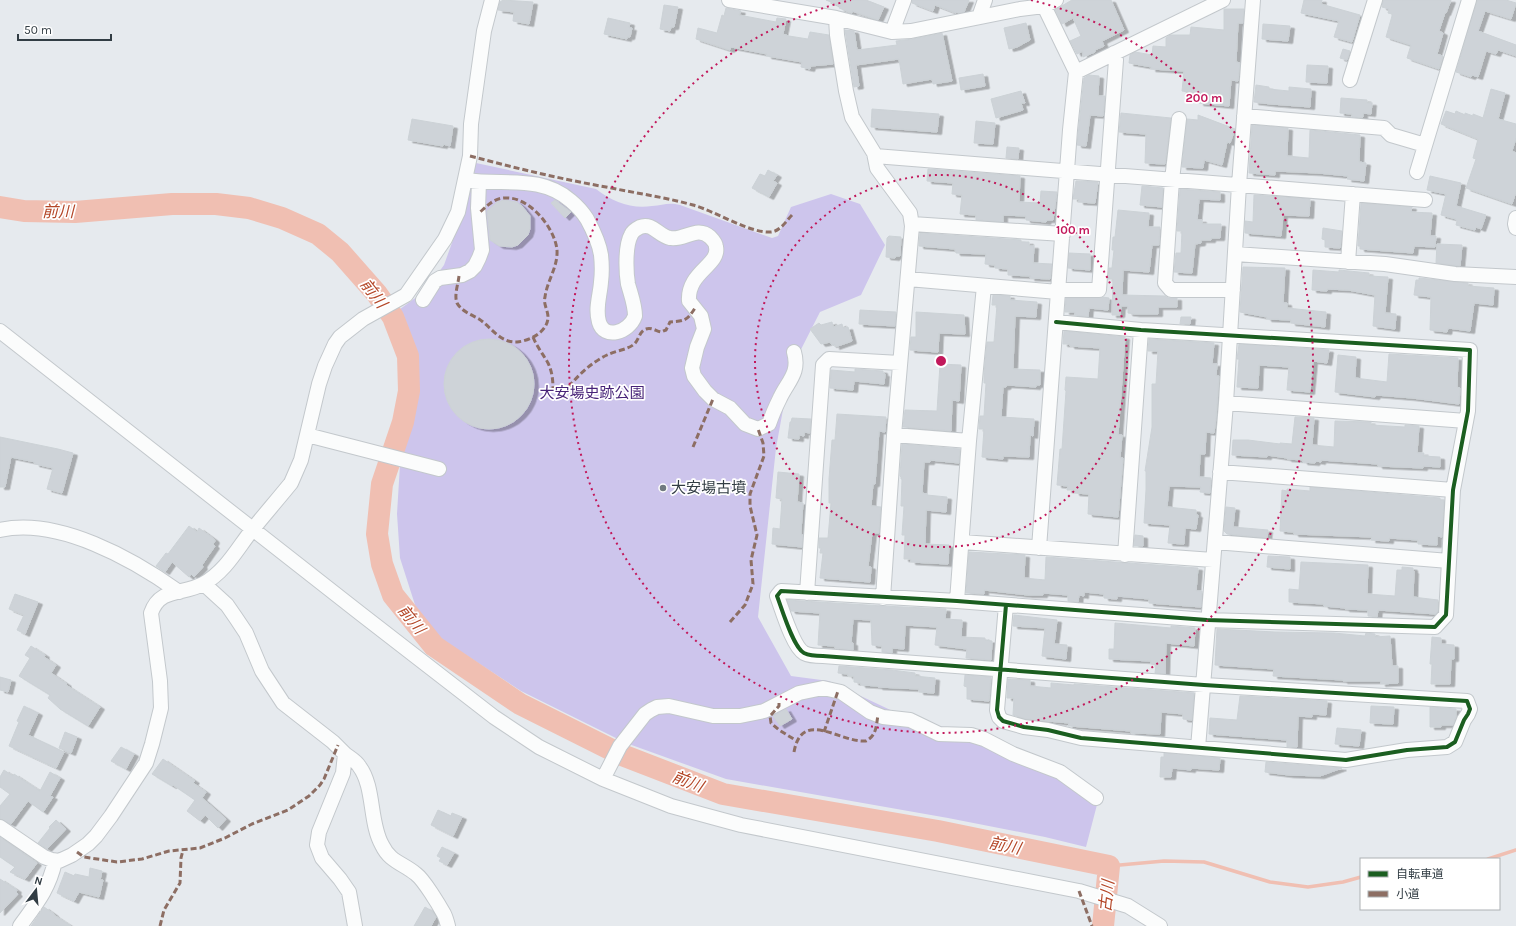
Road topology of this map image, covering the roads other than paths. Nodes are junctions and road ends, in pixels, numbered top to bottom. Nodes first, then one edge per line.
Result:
1 (492, 0) edge
2 (729, 0) edge
3 (904, 0) edge
4 (985, 0) edge
5 (1224, 0) edge
6 (1253, 0) edge
7 (1375, 0) edge
8 (1468, 0) edge
9 (1050, 3) edge
10 (1026, 4) edge
11 (979, 17) junction
12 (836, 18) junction
13 (892, 32) junction
14 (1114, 53) junction
15 (1076, 72) junction
16 (1350, 80) dead end
17 (1244, 116) junction
18 (1179, 119) dead end
19 (1425, 145) junction
20 (875, 156) junction
21 (1067, 172) junction
22 (1417, 172) dead end
23 (1107, 175) junction
24 (1172, 180) junction
25 (473, 181) junction
26 (1239, 184) junction
27 (1353, 194) junction
28 (1425, 200) dead end
29 (1516, 218) edge
30 (912, 224) junction
31 (1516, 228) edge
32 (1063, 234) junction
33 (1235, 254) junction
34 (1348, 262) junction
35 (1516, 277) edge
36 (908, 279) junction
37 (984, 286) junction
38 (1233, 290) junction
39 (1059, 291) junction
40 (423, 300) dead end
41 (1056, 322) junction
42 (1141, 330) junction
43 (0, 331) edge
44 (1230, 336) junction
45 (794, 352) dead end
46 (900, 363) junction
47 (1226, 403) junction
48 (1466, 421) junction
49 (307, 435) junction
50 (894, 435) junction
51 (969, 441) junction
52 (439, 469) dead end
53 (1220, 472) junction
54 (1453, 490) junction
55 (0, 530) edge
56 (252, 530) junction
57 (962, 542) junction
58 (1215, 542) junction
59 (1039, 548) junction
60 (1125, 555) junction
61 (1213, 560) junction
62 (1449, 561) junction
63 (204, 584) junction
64 (179, 592) junction
65 (807, 593) junction
66 (883, 598) junction
67 (957, 601) junction
68 (1006, 605) junction
69 (1207, 620) junction
70 (1001, 669) junction
71 (1204, 685) junction
72 (1198, 748) junction
73 (345, 754) junction
74 (603, 779) junction
75 (1096, 798) dead end
76 (0, 827) edge
77 (55, 861) junction
78 (20, 926) edge
79 (355, 926) edge
80 (448, 926) edge
81 (1160, 926) edge

1 - 25 street
2 - 12 street
3 - 13 street
4 - 11 street
5 - 14 street
6 - 17 street
7 - 16 street
8 - 19 street
9 - 10 street
9 - 15 street
10 - 11 street
11 - 13 street
12 - 13 street
12 - 20 street
14 - 15 street
14 - 23 street
15 - 21 street
17 - 19 street
17 - 26 street
18 - 24 street
19 - 22 street
20 - 21 street
20 - 30 street
21 - 23 street
21 - 32 street
23 - 24 street
23 - 39 street
24 - 26 street
24 - 38 street
25 - 40 street
25 - 45 street
25 - 49 street
26 - 27 street
26 - 33 street
27 - 28 street
27 - 34 street
29 - 31 street
30 - 32 street
30 - 36 street
32 - 39 street
33 - 34 street
33 - 38 street
34 - 35 street
36 - 37 street
36 - 46 street
37 - 39 street
37 - 51 street
38 - 44 street
39 - 41 street
41 - 42 street
41 - 59 street
42 - 44 street
42 - 60 street
43 - 56 street
44 - 47 street
44 - 48 street
46 - 50 street
46 - 65 street
47 - 48 street
47 - 53 street
48 - 54 street
49 - 52 street
49 - 56 street
50 - 51 street
50 - 66 street
51 - 57 street
53 - 54 street
53 - 58 street
54 - 62 street
55 - 64 street
56 - 63 street
56 - 74 street
57 - 59 street
57 - 67 street
58 - 61 street
58 - 62 street
59 - 60 street
60 - 61 street
61 - 69 street
62 - 69 street
63 - 64 street
63 - 73 street
64 - 77 street
65 - 66 street
65 - 70 street
66 - 67 street
67 - 68 street
68 - 69 street
68 - 70 street
69 - 71 street
70 - 71 street
70 - 72 street
71 - 72 street
71 - 72 street
73 - 79 street
73 - 80 street
74 - 75 street
74 - 81 street
76 - 77 street
77 - 78 street

